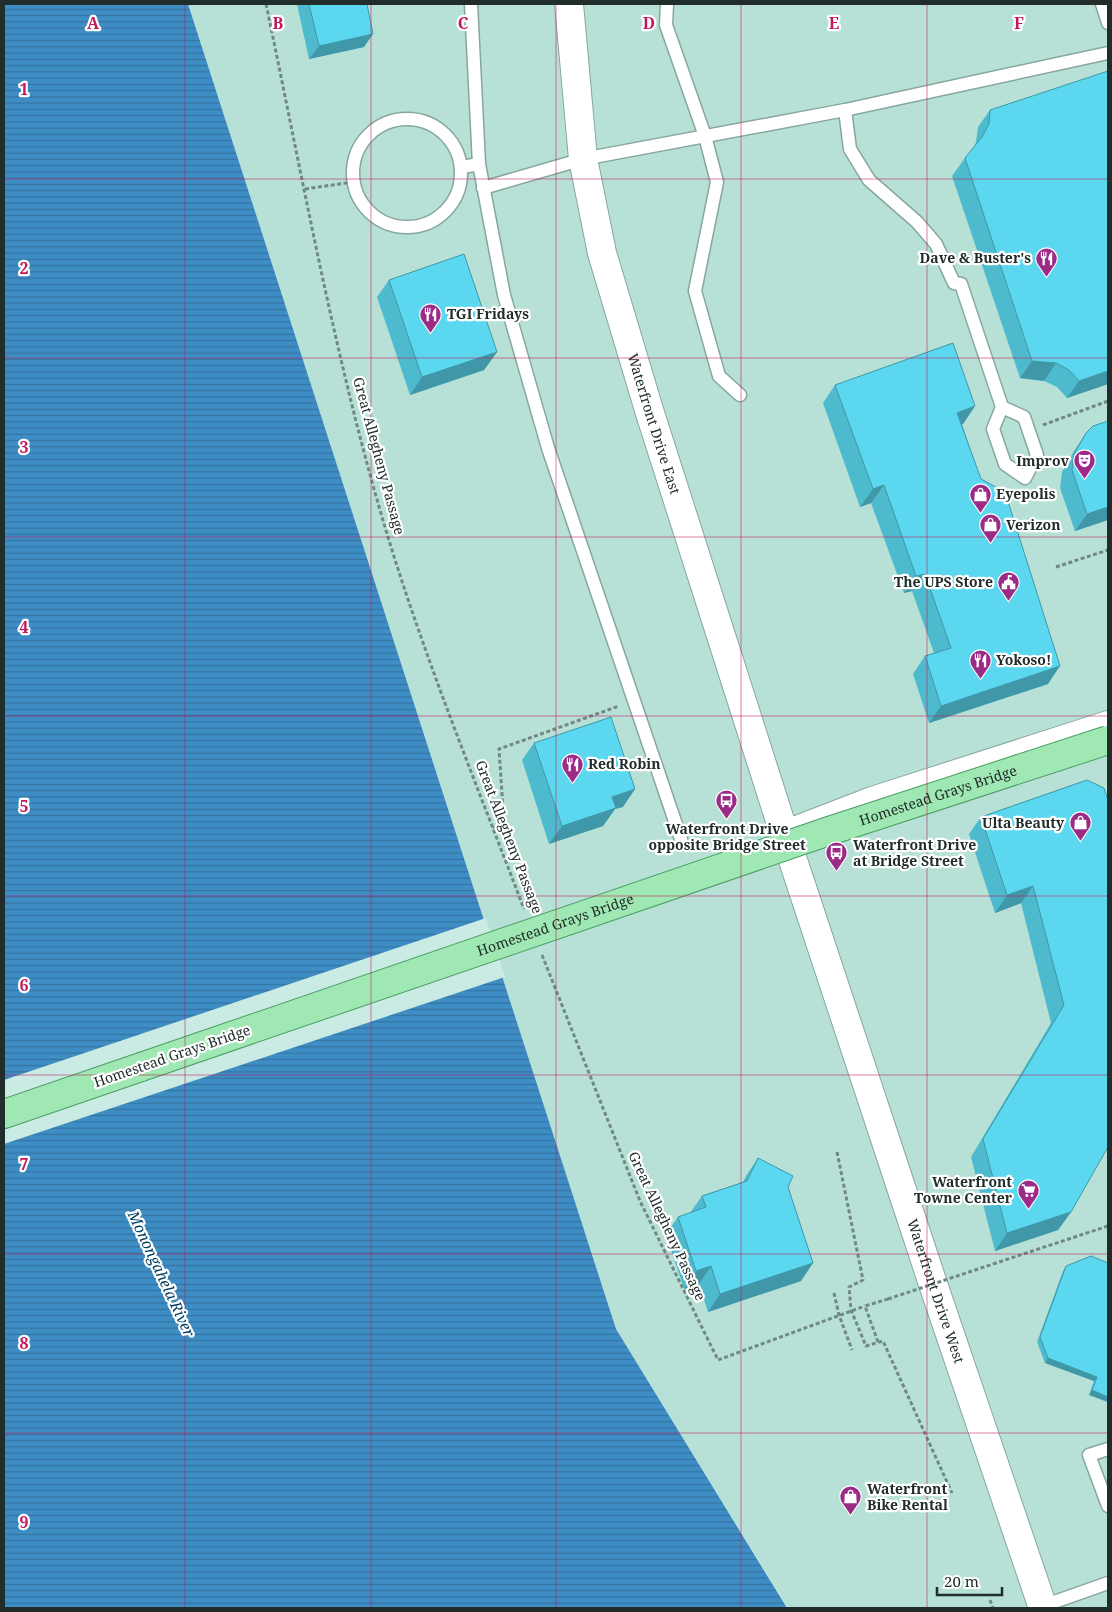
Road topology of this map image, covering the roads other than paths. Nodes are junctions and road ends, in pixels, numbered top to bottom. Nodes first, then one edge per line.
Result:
1 (471, 4) edge
2 (569, 4) edge
3 (667, 4) edge
4 (1102, 4) edge
5 (1108, 23) edge
6 (1108, 53) edge
7 (845, 110) junction
8 (705, 136) junction
9 (582, 159) junction
10 (478, 164) junction
11 (462, 167) junction
12 (483, 188) junction
13 (740, 395) dead end
14 (1002, 407) junction
15 (1108, 723) edge
16 (1108, 740) edge
17 (784, 833) junction
18 (681, 839) dead end
19 (4, 1114) edge
20 (1108, 1449) edge
21 (1108, 1506) edge
22 (1108, 1583) edge
23 (1040, 1608) edge

1 - 10 lane
2 - 9 street, Waterfront Drive East
3 - 8 lane
4 - 5 lane
6 - 7 lane
7 - 8 lane
7 - 14 lane
8 - 9 lane
8 - 13 lane
9 - 12 lane
9 - 17 street, Waterfront Drive East
10 - 11 lane
10 - 12 lane
11 - 11 lane
12 - 18 lane
14 - 14 lane
15 - 17 street
16 - 19 main road, Homestead Grays Bridge, bridge
17 - 23 street, Waterfront Drive West
20 - 21 lane
22 - 23 lane

